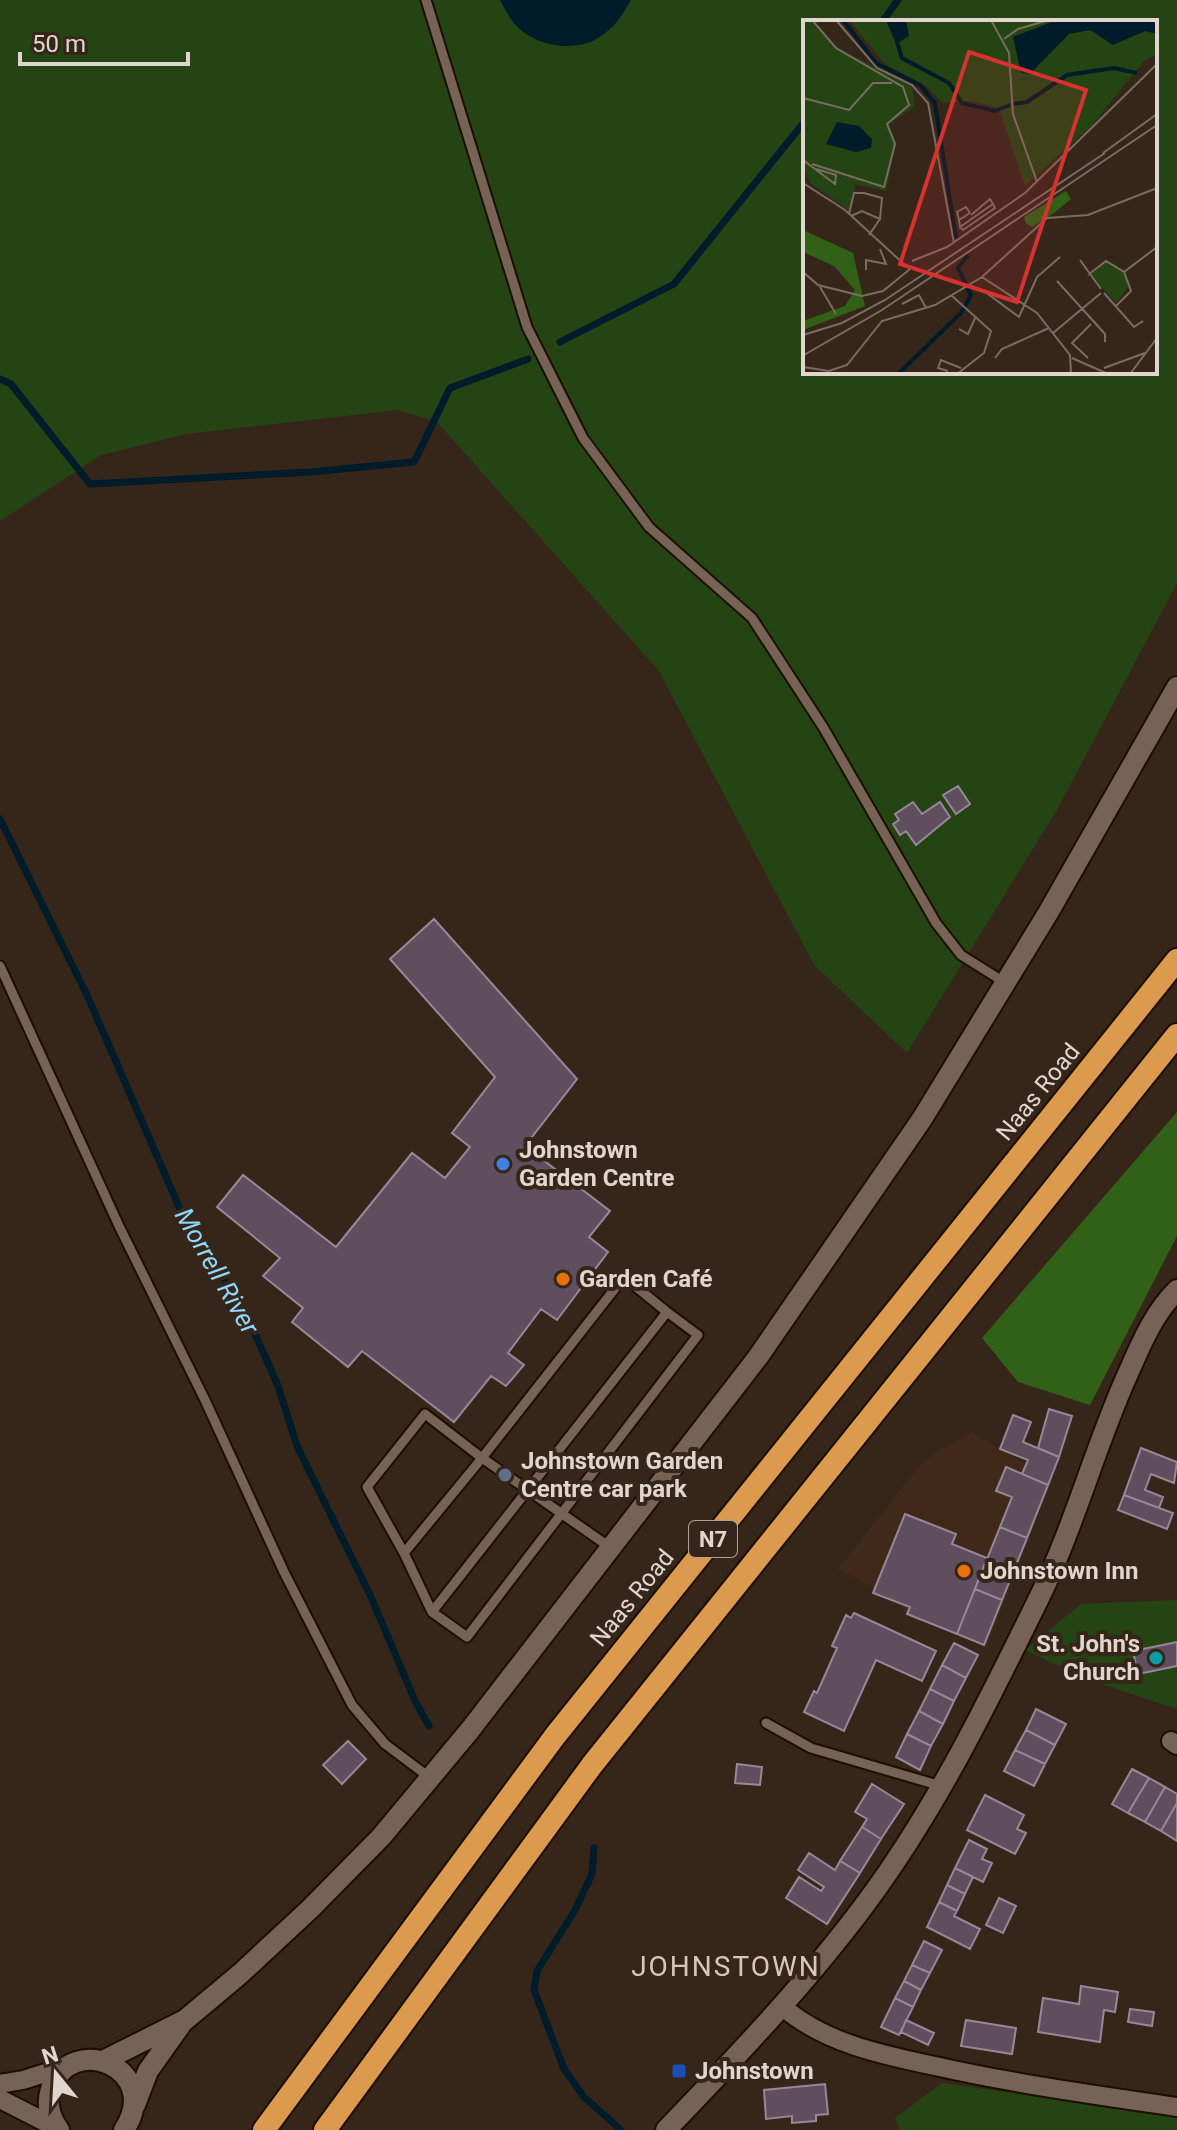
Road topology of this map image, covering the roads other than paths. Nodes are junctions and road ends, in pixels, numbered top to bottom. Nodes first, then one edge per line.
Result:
1 (426, 0) edge
2 (1177, 687) edge
3 (1177, 960) edge
4 (0, 966) edge
5 (1004, 982) junction
6 (1177, 1035) edge
7 (1177, 1290) edge
8 (667, 1312) junction
9 (482, 1458) junction
10 (526, 1490) junction
11 (563, 1515) junction
12 (611, 1548) junction
13 (404, 1553) junction
14 (432, 1612) junction
15 (766, 1723) dead end
16 (429, 1778) junction
17 (941, 1786) junction
18 (783, 2007) junction
19 (185, 2020) junction
20 (103, 2061) junction
21 (68, 2066) junction
22 (0, 2084) edge
23 (0, 2099) edge
24 (134, 2106) junction
25 (1177, 2107) edge
26 (58, 2129) edge
27 (124, 2130) edge
28 (264, 2130) edge
29 (325, 2130) edge
30 (666, 2130) edge

1 - 5 lane
2 - 5 street
3 - 28 highway, Naas Road / N7
4 - 16 lane
5 - 12 street
6 - 29 highway, N7
7 - 17 street
8 - 9 lane
8 - 10 lane
8 - 11 lane
9 - 10 lane
9 - 13 lane
9 - 13 lane
10 - 11 lane
10 - 14 lane
11 - 12 lane
11 - 14 lane
12 - 16 street
13 - 14 lane
15 - 17 lane
16 - 19 street
17 - 18 street
18 - 25 street
18 - 30 street
19 - 20 street
19 - 24 street
20 - 21 street
20 - 24 street
21 - 22 street
21 - 26 street
23 - 26 street
24 - 27 street

